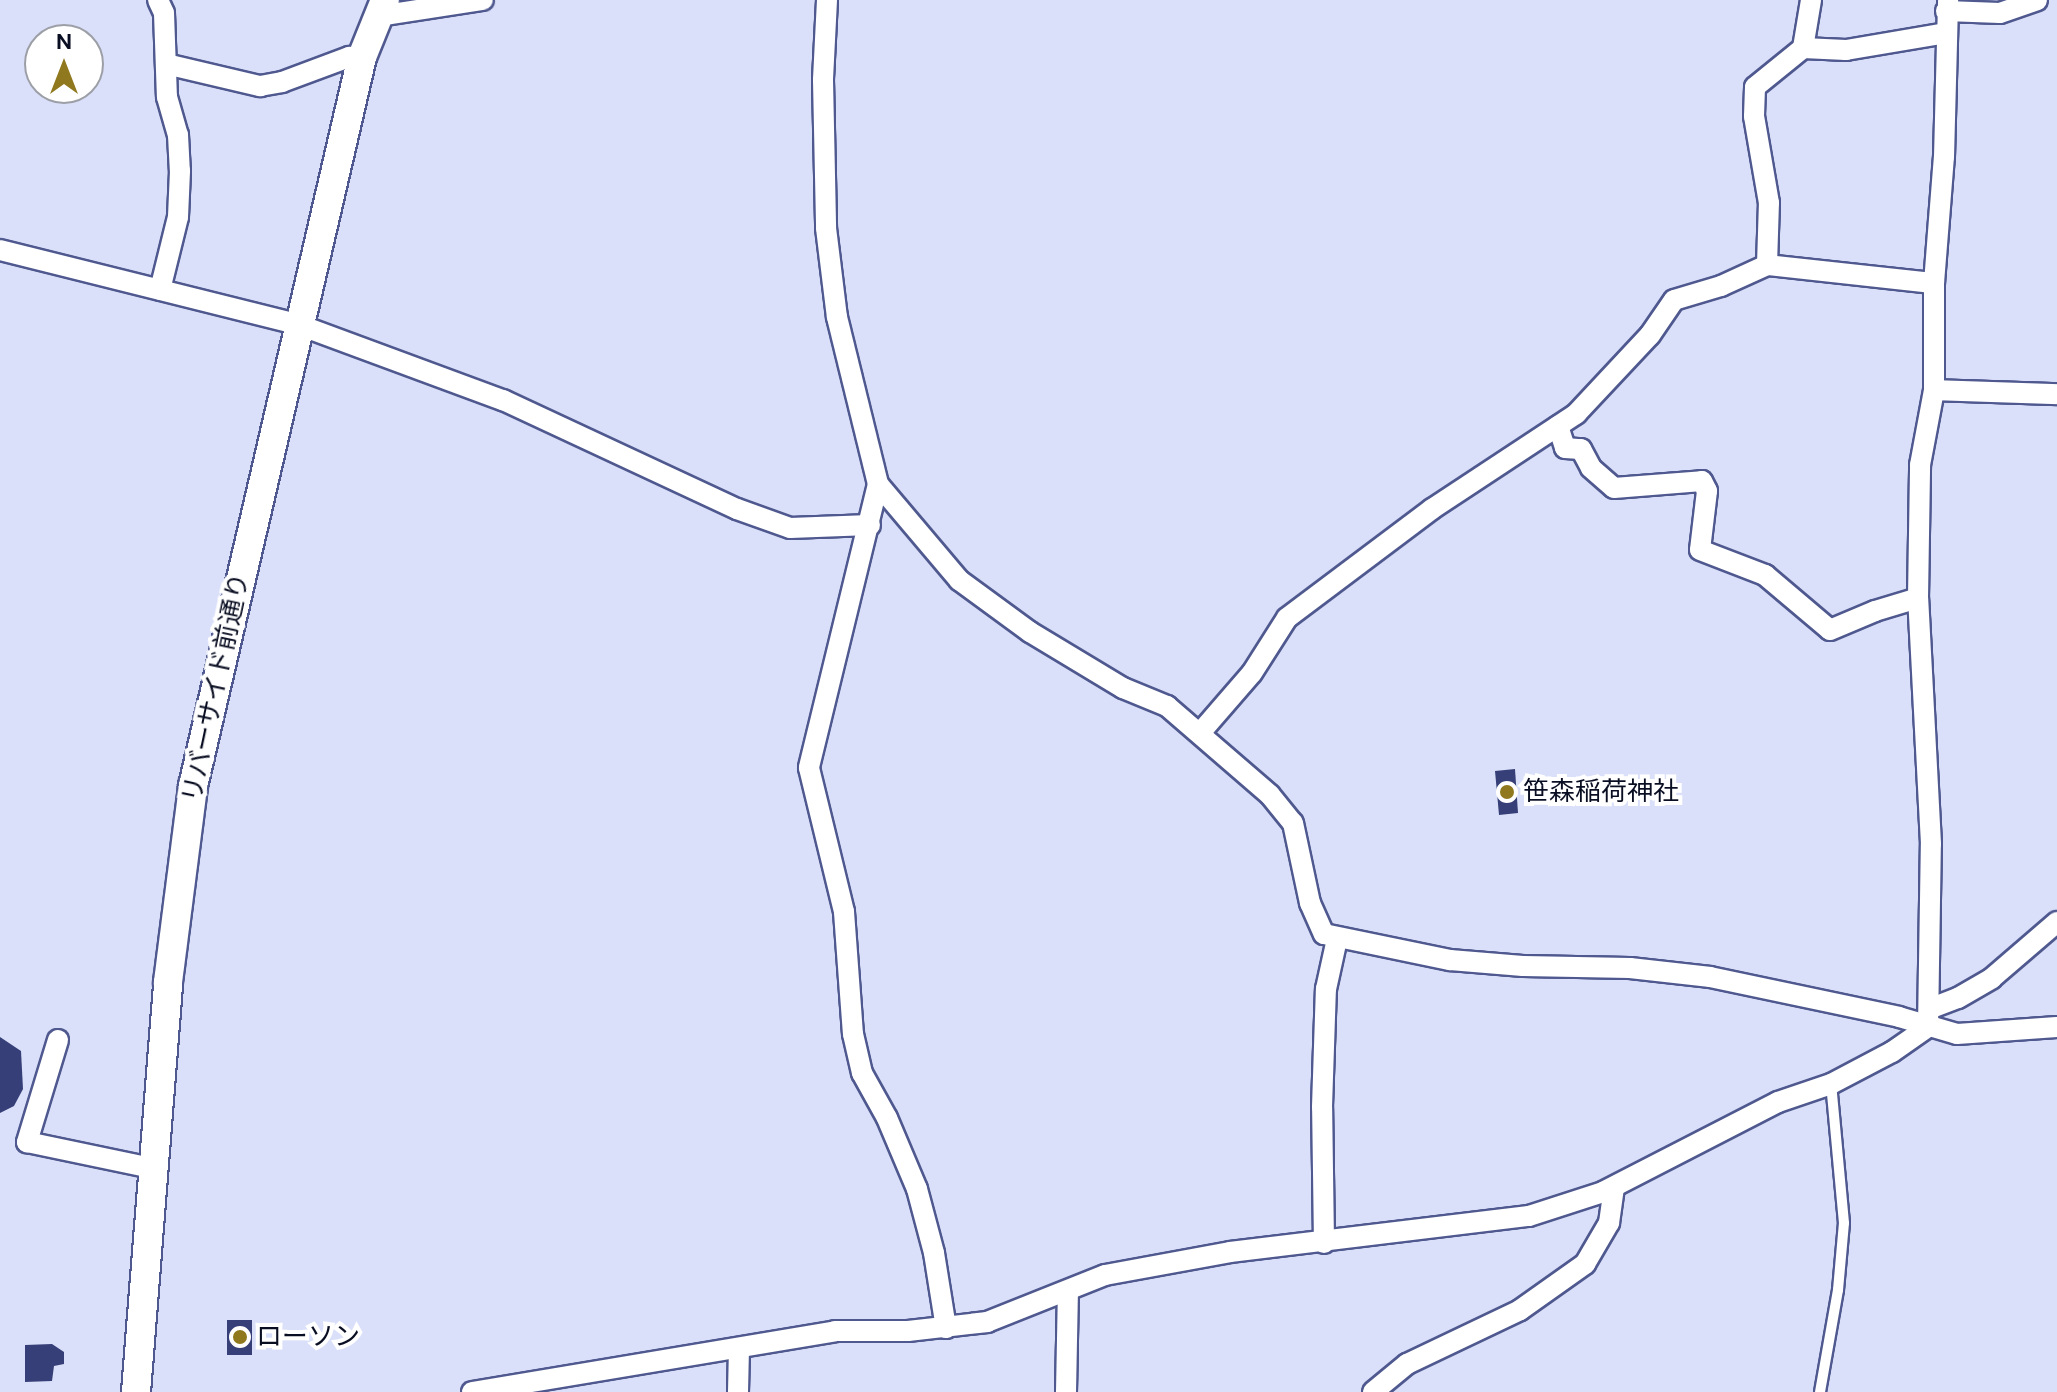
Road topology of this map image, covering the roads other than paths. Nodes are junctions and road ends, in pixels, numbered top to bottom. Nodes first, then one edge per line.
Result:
1 (158, 0) edge
2 (483, 0) edge
3 (827, 0) edge
4 (1811, 0) edge
5 (2037, 0) edge
6 (1947, 5) edge
7 (382, 8) edge
8 (1946, 33) junction
9 (1803, 48) junction
10 (362, 57) junction
11 (166, 64) junction
12 (0, 250) edge
13 (1767, 265) junction
14 (1934, 283) junction
15 (160, 290) junction
16 (297, 324) junction
17 (1934, 390) junction
18 (2057, 394) edge
19 (1558, 426) junction
20 (878, 484) junction
21 (870, 525) junction
22 (1918, 598) junction
23 (1200, 733) junction
24 (2057, 922) edge
25 (1337, 939) junction
26 (1928, 1018) junction
27 (2057, 1027) edge
28 (58, 1040) dead end
29 (1831, 1084) junction
30 (156, 1169) junction
31 (1614, 1187) junction
32 (1324, 1243) junction
33 (1068, 1292) junction
34 (946, 1328) junction
35 (739, 1349) junction
36 (136, 1392) edge
37 (472, 1392) edge
38 (738, 1392) edge
39 (1066, 1392) edge
40 (1373, 1392) edge
41 (1820, 1392) edge

1 - 11 street
2 - 7 street
3 - 20 street
4 - 9 street
5 - 6 street
6 - 8 street
7 - 10 street, リバーサイド前通り
8 - 9 street
8 - 14 street
9 - 13 street
10 - 11 street
10 - 16 street, リバーサイド前通り
11 - 15 street
12 - 15 street
13 - 14 street
13 - 19 street
14 - 17 street
15 - 16 street
16 - 21 street
16 - 30 street, リバーサイド前通り
17 - 18 street
17 - 22 street
19 - 22 street
19 - 23 street
20 - 21 street
20 - 23 street
21 - 34 street
22 - 26 street
23 - 25 street
24 - 26 street
25 - 26 street
25 - 32 street
26 - 27 street
26 - 29 street
28 - 30 street
29 - 31 street
29 - 41 lane
30 - 36 street, リバーサイド前通り
31 - 32 street
31 - 40 street
32 - 33 street
33 - 34 street
33 - 39 street
34 - 35 street
35 - 37 street
35 - 38 street

